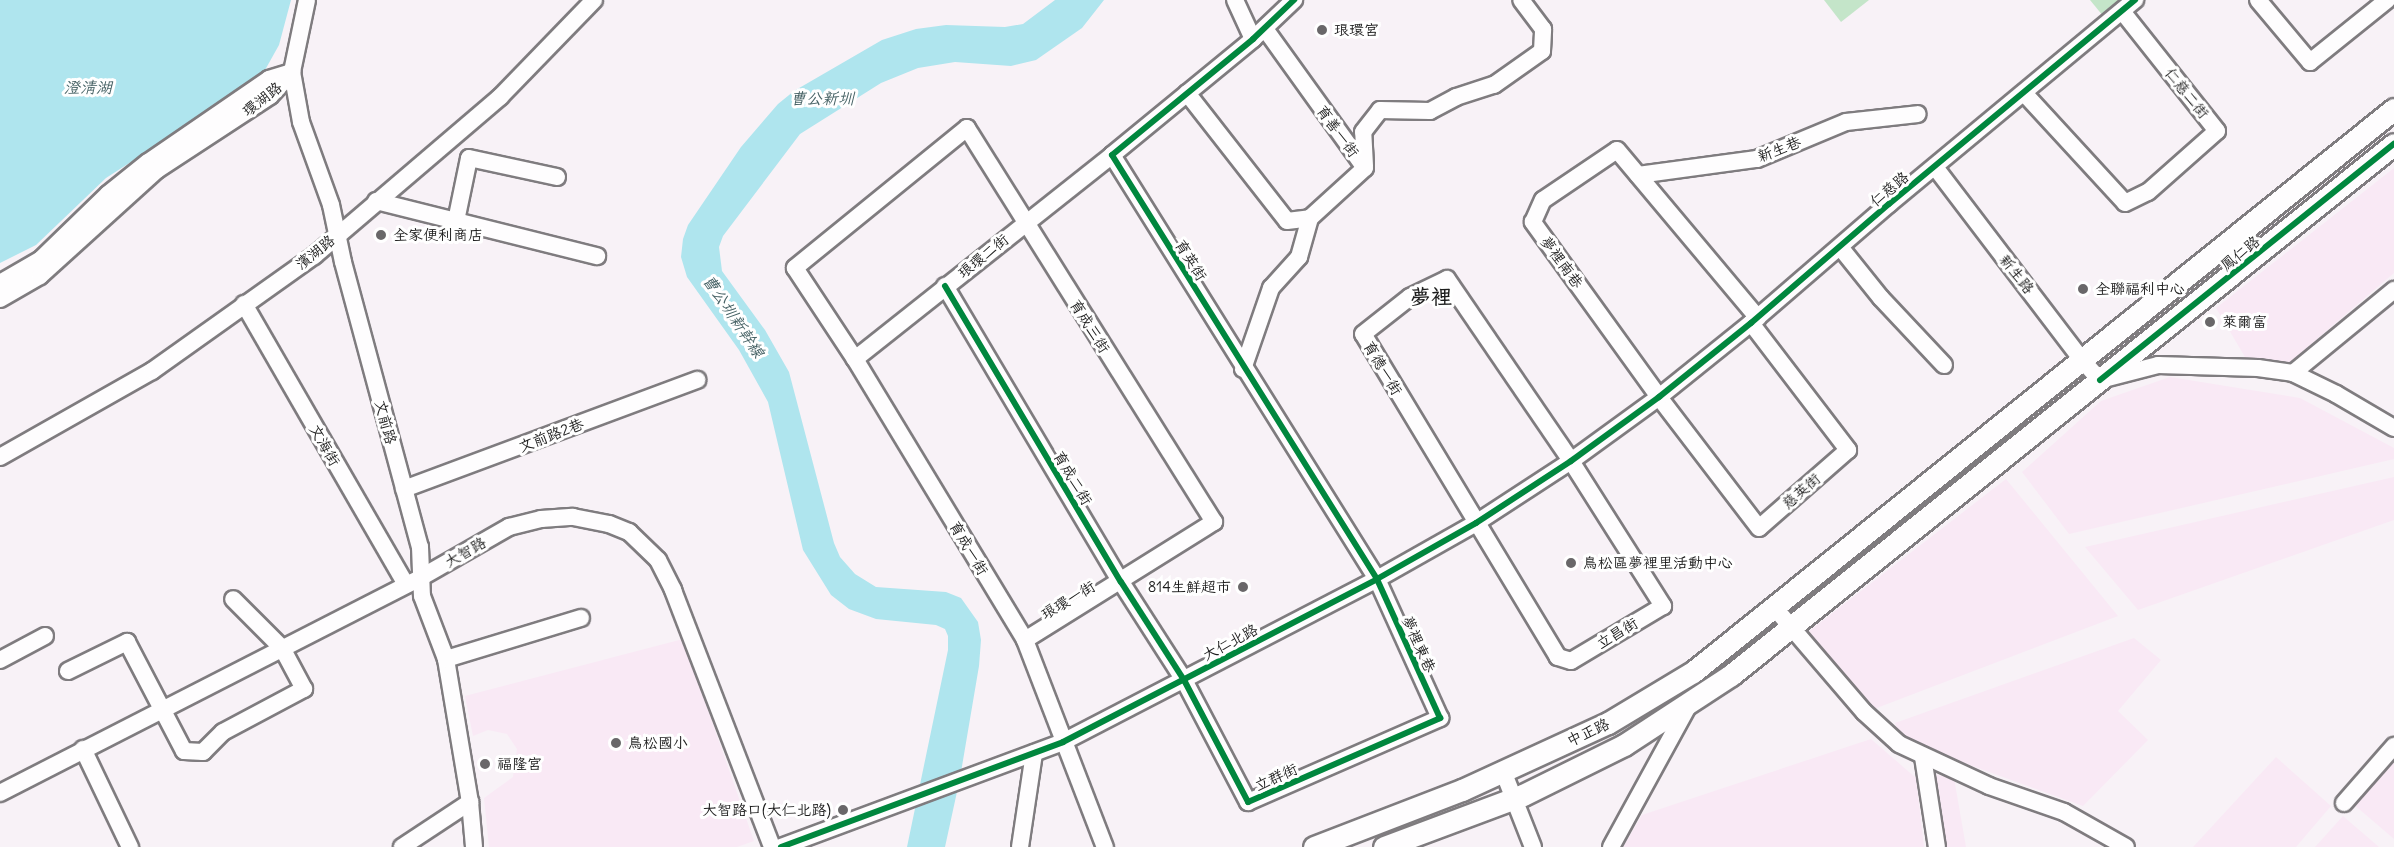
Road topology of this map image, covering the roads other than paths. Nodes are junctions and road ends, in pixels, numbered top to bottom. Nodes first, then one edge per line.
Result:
1 (307, 0) edge
2 (594, 0) edge
3 (1235, 0) edge
4 (1294, 0) edge
5 (1521, 0) edge
6 (2135, 0) edge
7 (2258, 0) edge
8 (2387, 0) edge
9 (2122, 11) junction
10 (1259, 34) junction
11 (292, 72) junction
12 (1187, 93) junction
13 (2024, 93) junction
14 (2394, 109) edge
15 (1918, 114) dead end
16 (2394, 144) edge
17 (1112, 155) junction
18 (1935, 167) junction
19 (1365, 168) junction
20 (1638, 175) junction
21 (557, 177) dead end
22 (376, 201) junction
23 (1310, 218) junction
24 (456, 221) junction
25 (1024, 223) junction
26 (337, 235) junction
27 (1840, 247) junction
28 (597, 256) dead end
29 (795, 268) joint
30 (0, 283) edge
31 (945, 286) junction
32 (2394, 290) edge
33 (0, 299) edge
34 (244, 304) junction
35 (1755, 320) junction
36 (855, 359) junction
37 (2082, 360) junction
38 (1944, 365) dead end
39 (1243, 369) junction
40 (2293, 373) junction
41 (697, 380) dead end
42 (2100, 380) junction
43 (1659, 397) junction
44 (2394, 428) edge
45 (0, 457) edge
46 (1571, 461) junction
47 (404, 489) junction
48 (1214, 522) joint
49 (1476, 523) junction
50 (1829, 562) joint
51 (1377, 579) junction
52 (413, 581) junction
53 (1121, 582) junction
54 (1842, 586) joint
55 (232, 599) dead end
56 (1774, 607) junction
57 (581, 618) dead end
58 (1791, 627) junction
59 (45, 636) dead end
60 (1025, 640) junction
61 (282, 648) junction
62 (0, 660) edge
63 (446, 660) junction
64 (68, 671) dead end
65 (1184, 680) junction
66 (1690, 703) junction
67 (164, 708) junction
68 (1440, 718) joint
69 (1063, 742) junction
70 (2394, 746) edge
71 (83, 749) junction
72 (1034, 753) junction
73 (1923, 757) junction
74 (1503, 771) junction
75 (0, 793) edge
76 (1514, 799) junction
77 (470, 802) junction
78 (2344, 803) dead end
79 (1322, 846) edge
80 (130, 847) edge
81 (402, 847) edge
82 (474, 847) edge
83 (772, 847) edge
84 (781, 847) edge
85 (1020, 847) edge
86 (1105, 847) edge
87 (1384, 847) edge
88 (1533, 847) edge
89 (1611, 847) edge
90 (1937, 847) edge
91 (2126, 847) edge

1 - 11 street, 文前路
2 - 22 street, 濱湖路
3 - 10 street, 育善一街
4 - 10 street
5 - 19 street
6 - 9 street, 仁慈路
7 - 8 street
9 - 13 street, 仁慈路
9 - 13 street, 仁慈二街
10 - 12 street
10 - 19 street, 育善一街
11 - 26 street, 文前路
11 - 30 street, 環湖路
11 - 33 street, 環湖路
12 - 17 street
12 - 23 street
13 - 18 street, 仁慈路
14 - 37 main road, 鳳仁路
15 - 20 street, 新生巷
16 - 42 main road, 鳳仁路
17 - 25 street, 琅環二街
17 - 39 street, 育英街
18 - 27 street, 仁慈路
18 - 37 street, 新生路
19 - 23 street, 育善一街
20 - 35 street, 夢裡南巷
20 - 43 street, 夢裡南巷
21 - 24 street
22 - 24 street
22 - 26 street, 濱湖路
23 - 39 street
24 - 28 street
25 - 29 street, 育成三街
25 - 31 street, 琅環二街
25 - 48 street, 育成三街
26 - 34 street, 濱湖路
26 - 47 street, 文前路
27 - 35 street, 仁慈路
27 - 38 street
29 - 36 street, 育成一街
31 - 36 street, 琅環二街
31 - 53 street, 育成二街
32 - 40 street
34 - 45 street, 濱湖路
34 - 52 street, 文海街
35 - 43 street, 仁慈路
35 - 43 street, 慈英街
36 - 60 street, 育成一街
37 - 42 street, 新生路
37 - 50 main road, 鳳仁路
39 - 51 street, 育英街
40 - 42 street, 鳳仁路
40 - 44 street, 鳳仁路
41 - 47 street, 文前路2巷
42 - 54 main road, 鳳仁路
43 - 46 street, 大仁北路
46 - 49 street, 大仁北路
46 - 49 street, 立昌街
46 - 49 street, 育德一街
47 - 52 street, 文前路
48 - 53 street, 琅環一街
49 - 51 street, 大仁北路
50 - 56 main road, 中正路
51 - 65 street, 大仁北路
51 - 68 street, 夢裡東巷
52 - 61 street, 大智路
52 - 63 street, 文前路
52 - 83 street, 大智路
53 - 60 street, 琅環一街
53 - 65 street, 育成二街
54 - 58 main road, 中正路
55 - 61 street
56 - 58 street
56 - 74 main road, 中正路
57 - 63 street
58 - 66 main road, 中正路
58 - 73 street
59 - 62 street
60 - 69 street, 育成一街
61 - 67 street, 大智路
61 - 67 street
63 - 77 street, 文前路
64 - 67 street
65 - 68 street, 立群街
65 - 69 street, 大仁北路
66 - 76 main road, 中正路
66 - 89 street
67 - 71 street, 大智路
69 - 72 street, 大仁北路
69 - 86 street, 育成一街
70 - 78 street
71 - 75 street, 大智路
71 - 80 street
72 - 84 street, 大仁北路
72 - 85 street
73 - 90 street
73 - 91 street
74 - 76 street
74 - 79 main road, 中正路
76 - 87 main road, 中正路
76 - 88 street
77 - 81 street
77 - 82 street, 文前路

